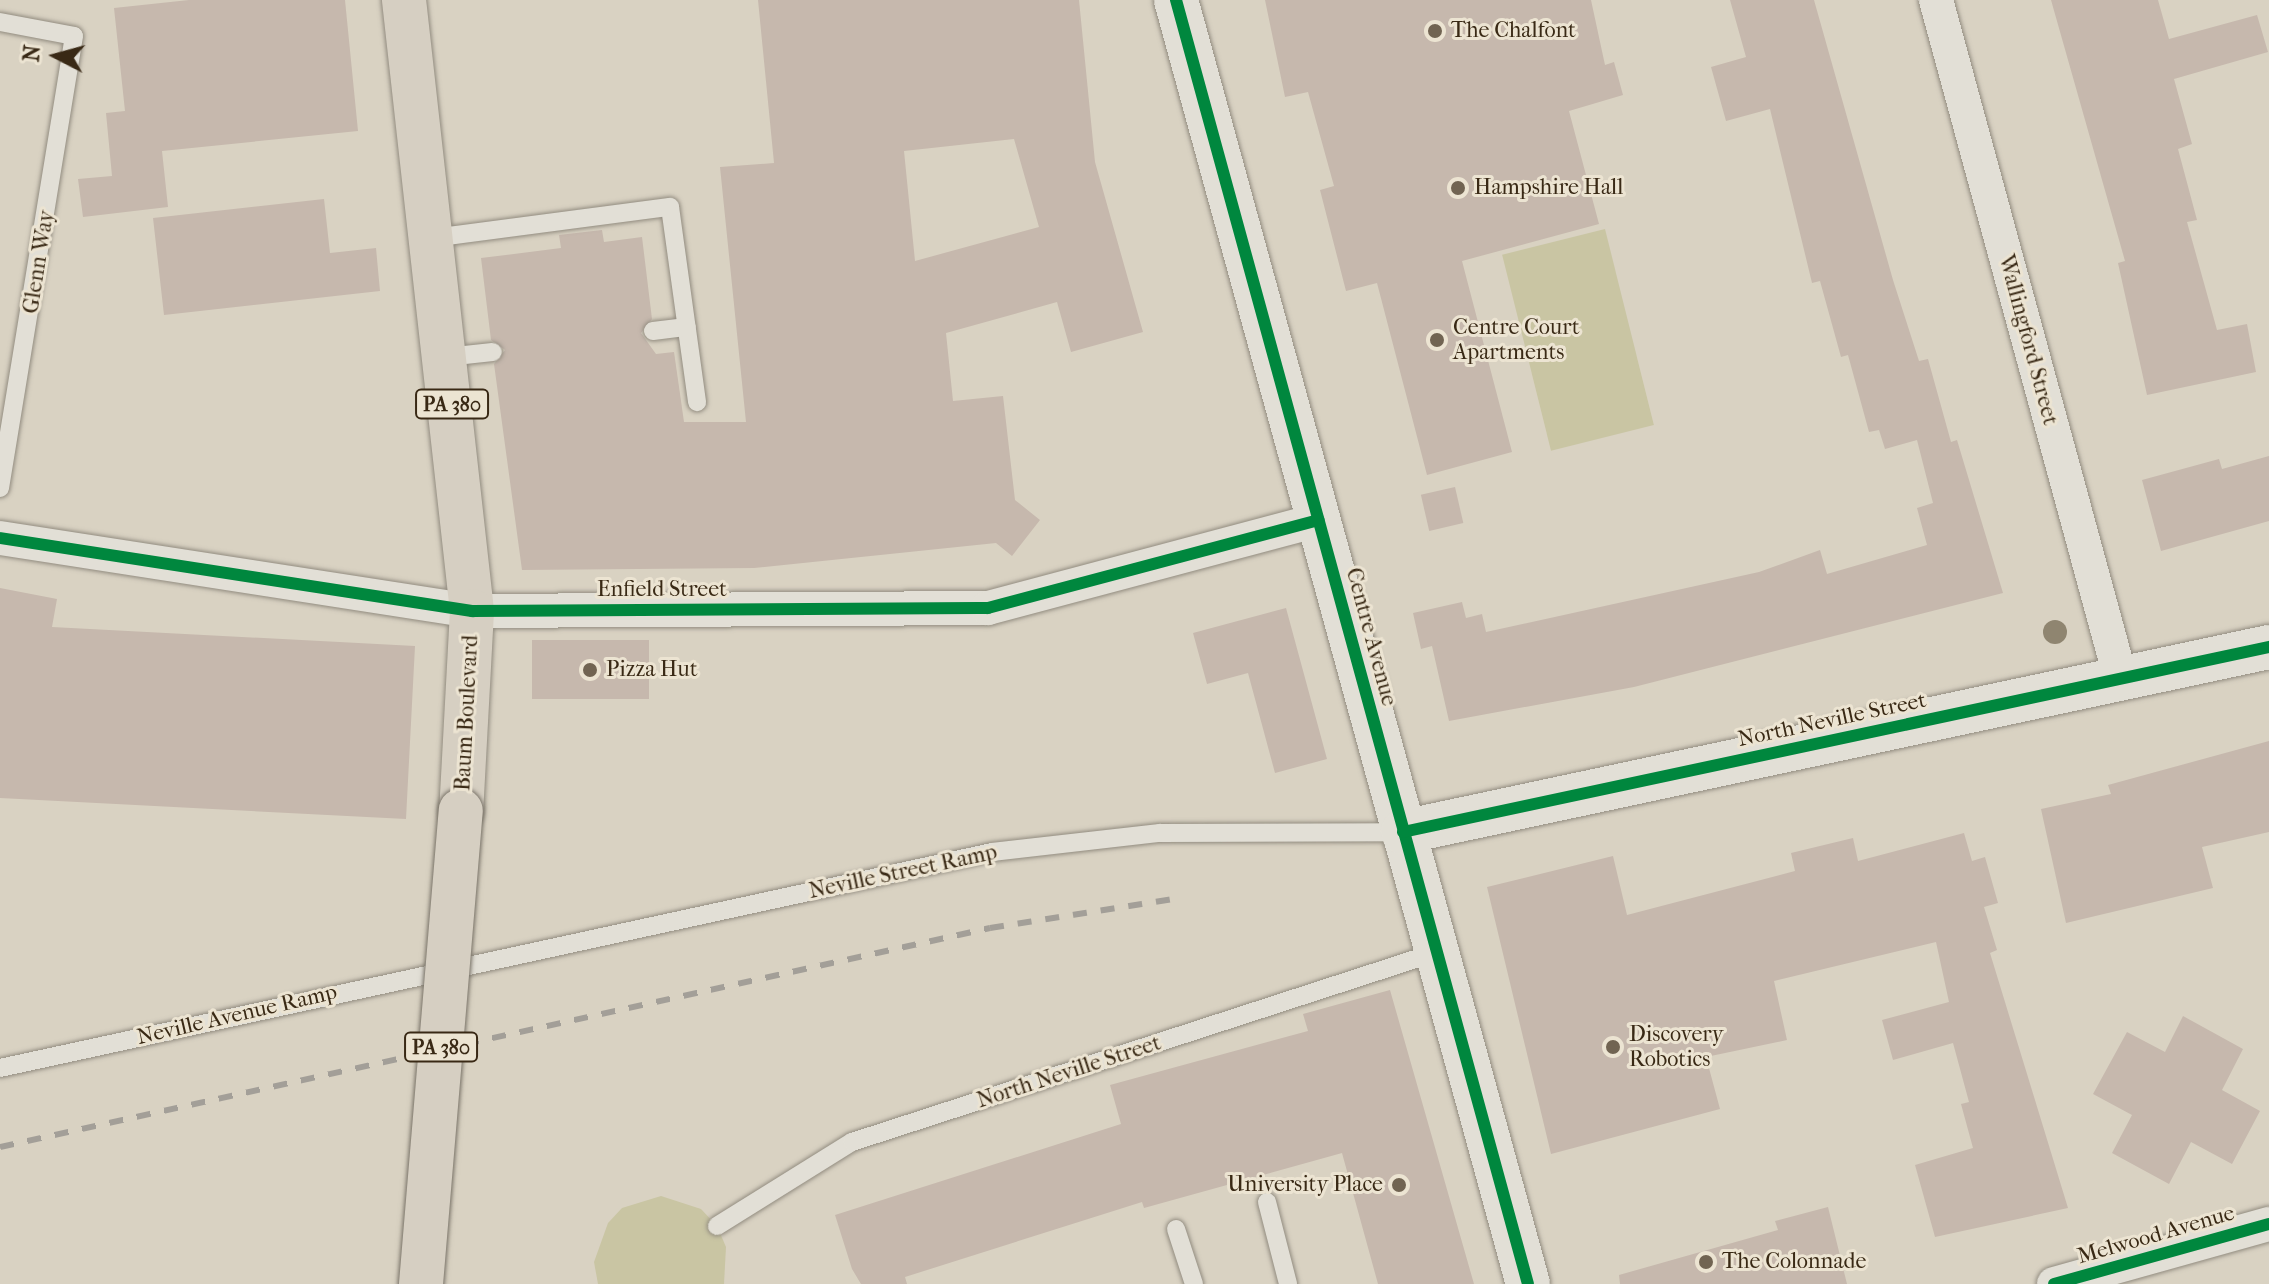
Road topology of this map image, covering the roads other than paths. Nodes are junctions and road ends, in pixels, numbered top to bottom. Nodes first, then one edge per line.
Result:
1 (404, 0) edge
2 (1176, 0) edge
3 (1936, 0) edge
4 (0, 22) edge
5 (433, 238) junction
6 (687, 327) junction
7 (653, 331) dead end
8 (493, 352) dead end
9 (446, 357) junction
10 (697, 402) dead end
11 (0, 488) edge
12 (1319, 520) junction
13 (0, 538) edge
14 (472, 611) junction
15 (2269, 647) edge
16 (2121, 680) junction
17 (1403, 832) junction
18 (1437, 952) junction
19 (474, 962) joint
20 (0, 1068) edge
21 (1267, 1202) dead end
22 (2269, 1224) edge
23 (717, 1226) dead end
24 (1176, 1229) dead end
25 (421, 1284) edge
26 (1194, 1284) edge
27 (1288, 1284) edge
28 (1528, 1284) edge
29 (2054, 1284) edge

1 - 5 main road, Baum Boulevard / PA 380
2 - 12 main road, Centre Avenue
3 - 16 street, Wallingford Street
4 - 11 lane, Glenn Way
5 - 6 lane
5 - 9 main road, Baum Boulevard / PA 380
6 - 7 lane
6 - 10 lane
8 - 9 lane
9 - 14 main road, Baum Boulevard / PA 380
12 - 14 street, Enfield Street
12 - 17 main road, Centre Avenue
13 - 14 street, Enfield Street
14 - 25 main road, Baum Boulevard / PA 380, bridge
15 - 16 main road, North Neville Street
16 - 17 main road, North Neville Street
17 - 18 main road, Centre Avenue
17 - 19 lane, Neville Street Ramp
18 - 23 lane, North Neville Street
18 - 28 main road, Centre Avenue
19 - 20 lane, Neville Avenue Ramp
21 - 27 lane
22 - 29 street, Melwood Avenue
24 - 26 lane

